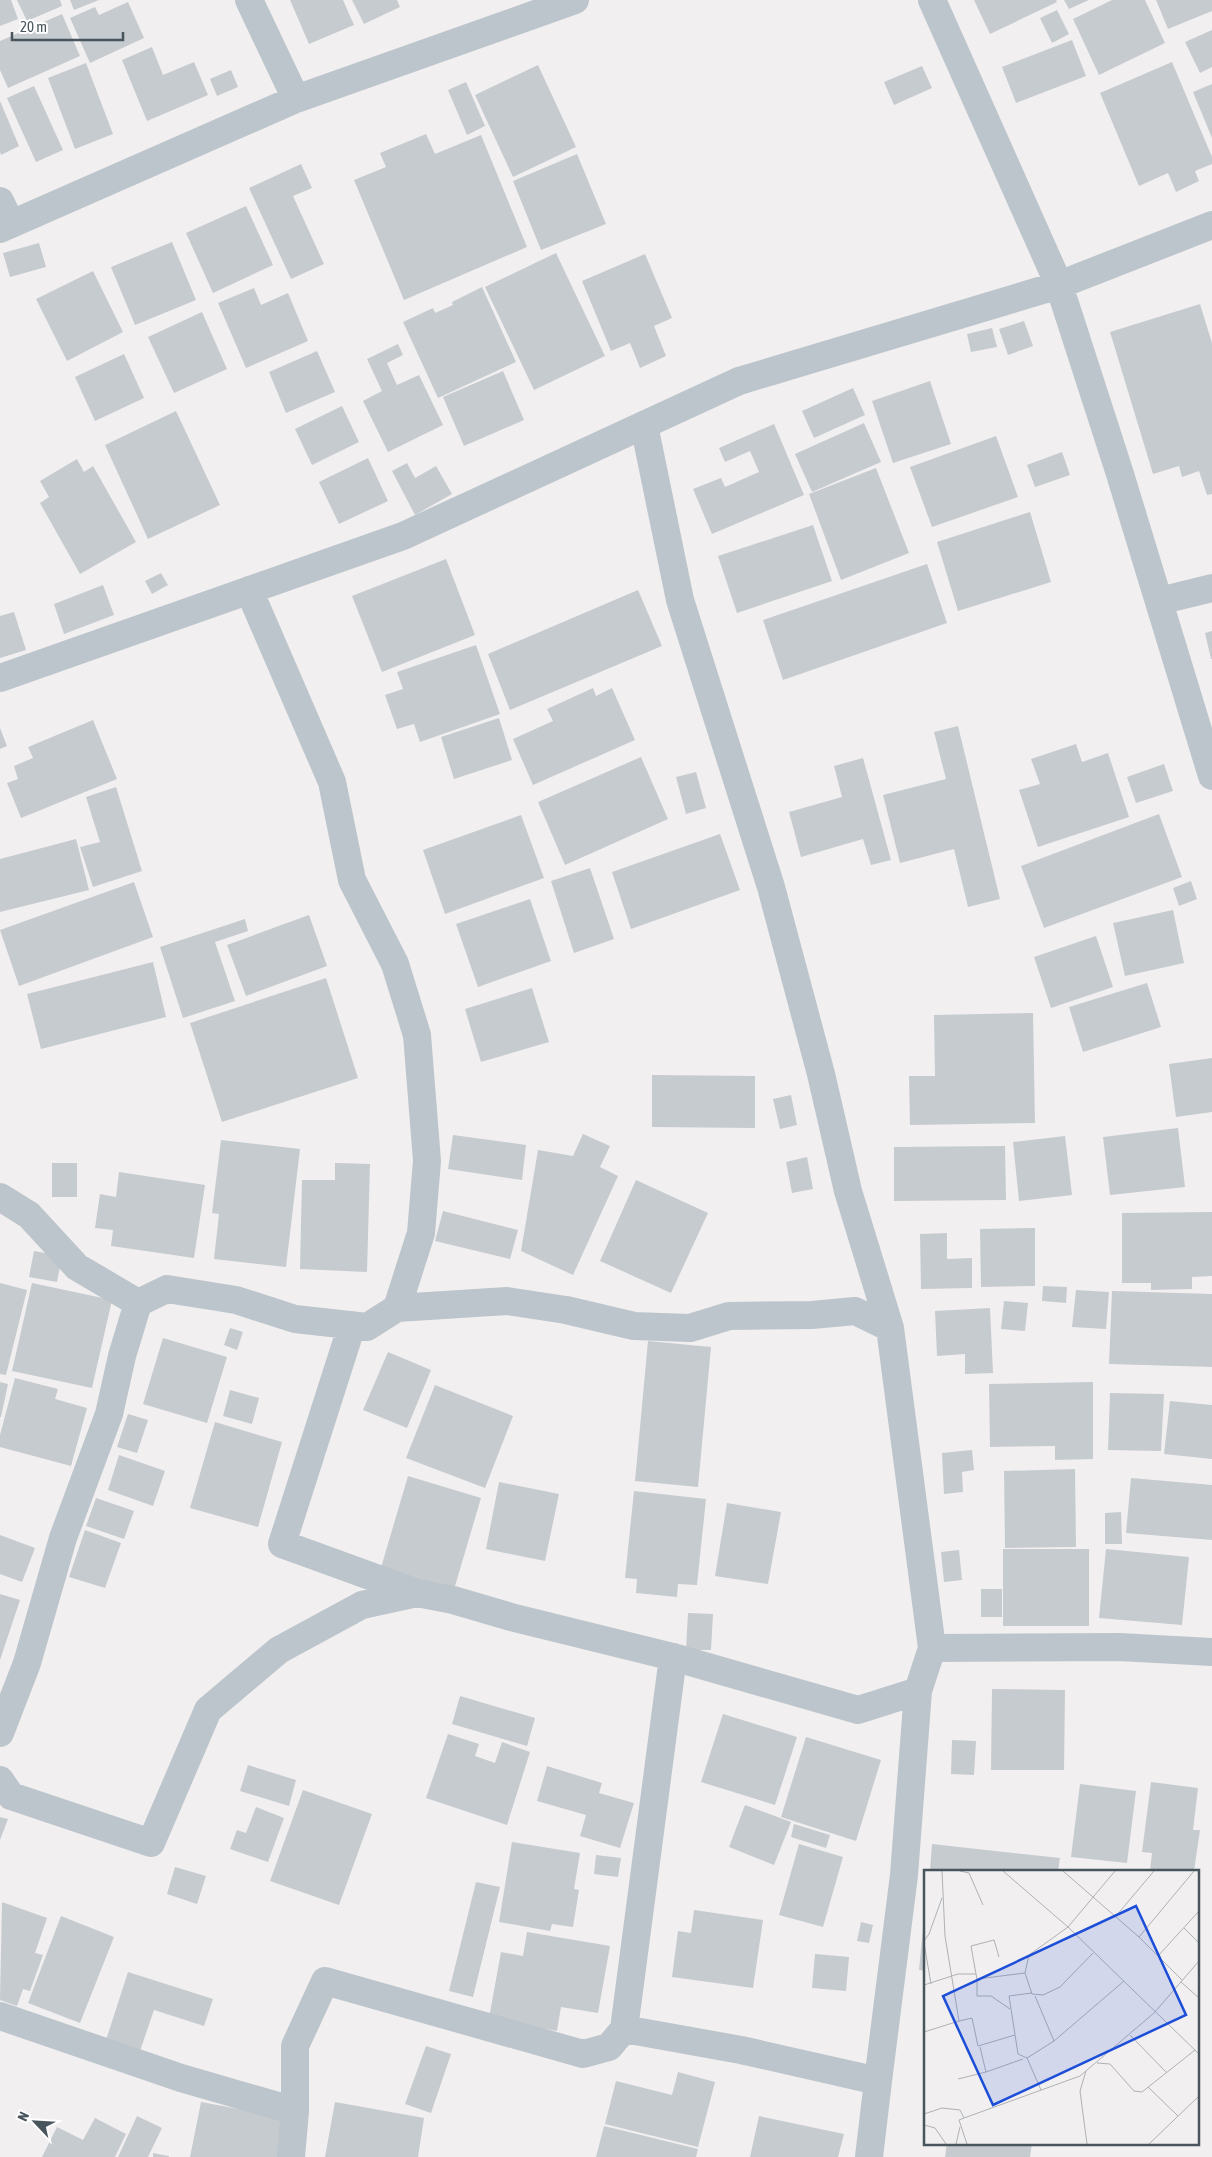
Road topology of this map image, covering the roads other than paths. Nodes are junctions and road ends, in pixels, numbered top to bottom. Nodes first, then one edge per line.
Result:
1 (249, 0) edge
2 (932, 0) edge
3 (563, 2) edge
4 (296, 100) junction
5 (4, 218) edge
6 (1212, 225) edge
7 (1059, 285) junction
8 (644, 424) junction
9 (1212, 588) edge
10 (249, 590) junction
11 (1159, 601) junction
12 (0, 678) edge
13 (1212, 776) edge
14 (0, 1197) edge
15 (138, 1303) junction
16 (397, 1308) junction
17 (352, 1325) junction
18 (890, 1328) junction
19 (417, 1593) junction
20 (932, 1648) junction
21 (1212, 1652) edge
22 (673, 1657) junction
23 (918, 1691) junction
24 (0, 1733) edge
25 (0, 1780) edge
26 (0, 2016) edge
27 (624, 2029) junction
28 (878, 2081) junction
29 (295, 2111) junction
30 (291, 2157) edge
31 (869, 2157) edge

1 - 4 street
2 - 7 street
3 - 4 street
4 - 5 street
6 - 7 street
7 - 8 street
7 - 11 street
8 - 10 street
8 - 18 street
9 - 11 street
10 - 12 street
10 - 16 street
11 - 13 street
14 - 15 street
15 - 17 street
15 - 24 street
16 - 17 street
16 - 18 street
17 - 19 street
18 - 20 street
19 - 22 street
19 - 25 street
20 - 21 street
20 - 23 street
22 - 23 street
22 - 27 street
23 - 28 street
26 - 29 street
27 - 28 street
27 - 29 street
28 - 31 street
29 - 30 street

